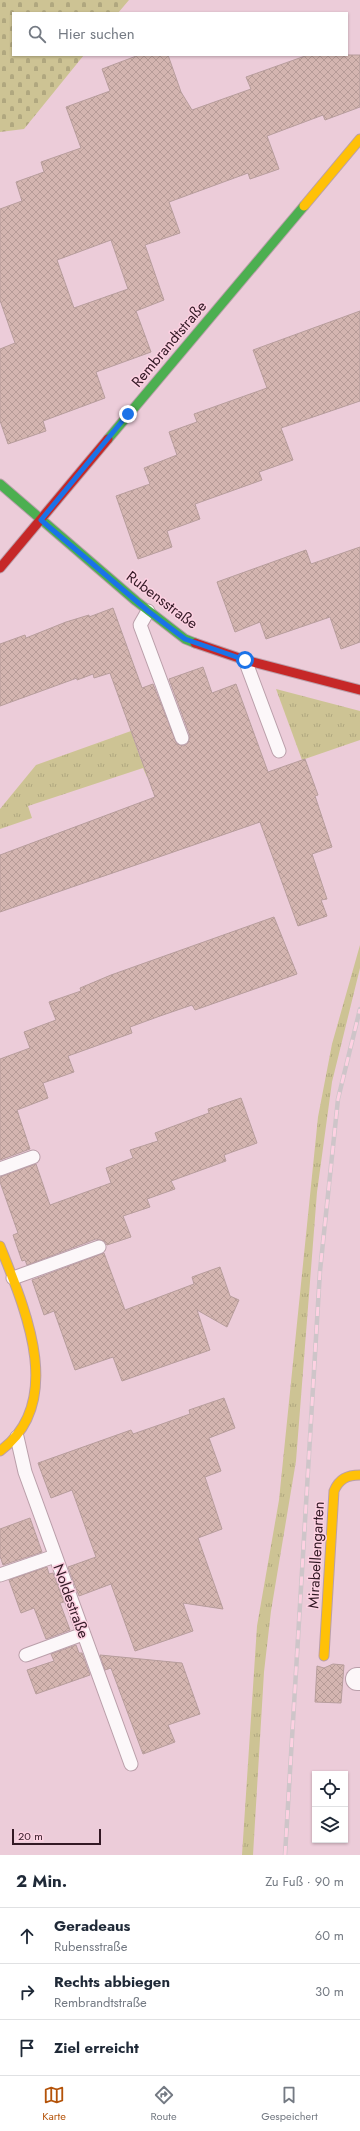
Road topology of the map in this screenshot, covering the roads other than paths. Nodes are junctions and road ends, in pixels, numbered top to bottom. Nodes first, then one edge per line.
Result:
1 (360, 139) edge
2 (0, 484) edge
3 (41, 520) junction
4 (0, 568) edge
5 (148, 611) junction
6 (245, 660) junction
7 (360, 690) edge
8 (182, 738) dead end
9 (279, 751) dead end
10 (32, 1157) dead end
11 (0, 1169) edge
12 (0, 1246) edge
13 (99, 1247) dead end
14 (12, 1278) junction
15 (17, 1436) junction
16 (0, 1451) edge
17 (360, 1475) edge
18 (55, 1556) junction
19 (0, 1575) edge
20 (83, 1634) junction
21 (26, 1655) dead end
22 (324, 1656) dead end
23 (131, 1764) dead end

1 - 3 street, Rembrandtstraße
2 - 3 street, Rubensstraße
3 - 4 street, Rembrandtstraße
3 - 5 street, Rubensstraße
5 - 6 street, Rubensstraße
5 - 8 lane
6 - 7 street, Rubensstraße
6 - 9 lane
10 - 11 lane
12 - 14 street
13 - 14 lane
14 - 15 street
15 - 16 street
15 - 18 lane, Noldestraße
17 - 22 street, Mirabellengarten
18 - 19 lane
18 - 20 lane, Noldestraße
20 - 21 lane
20 - 23 lane, Noldestraße

